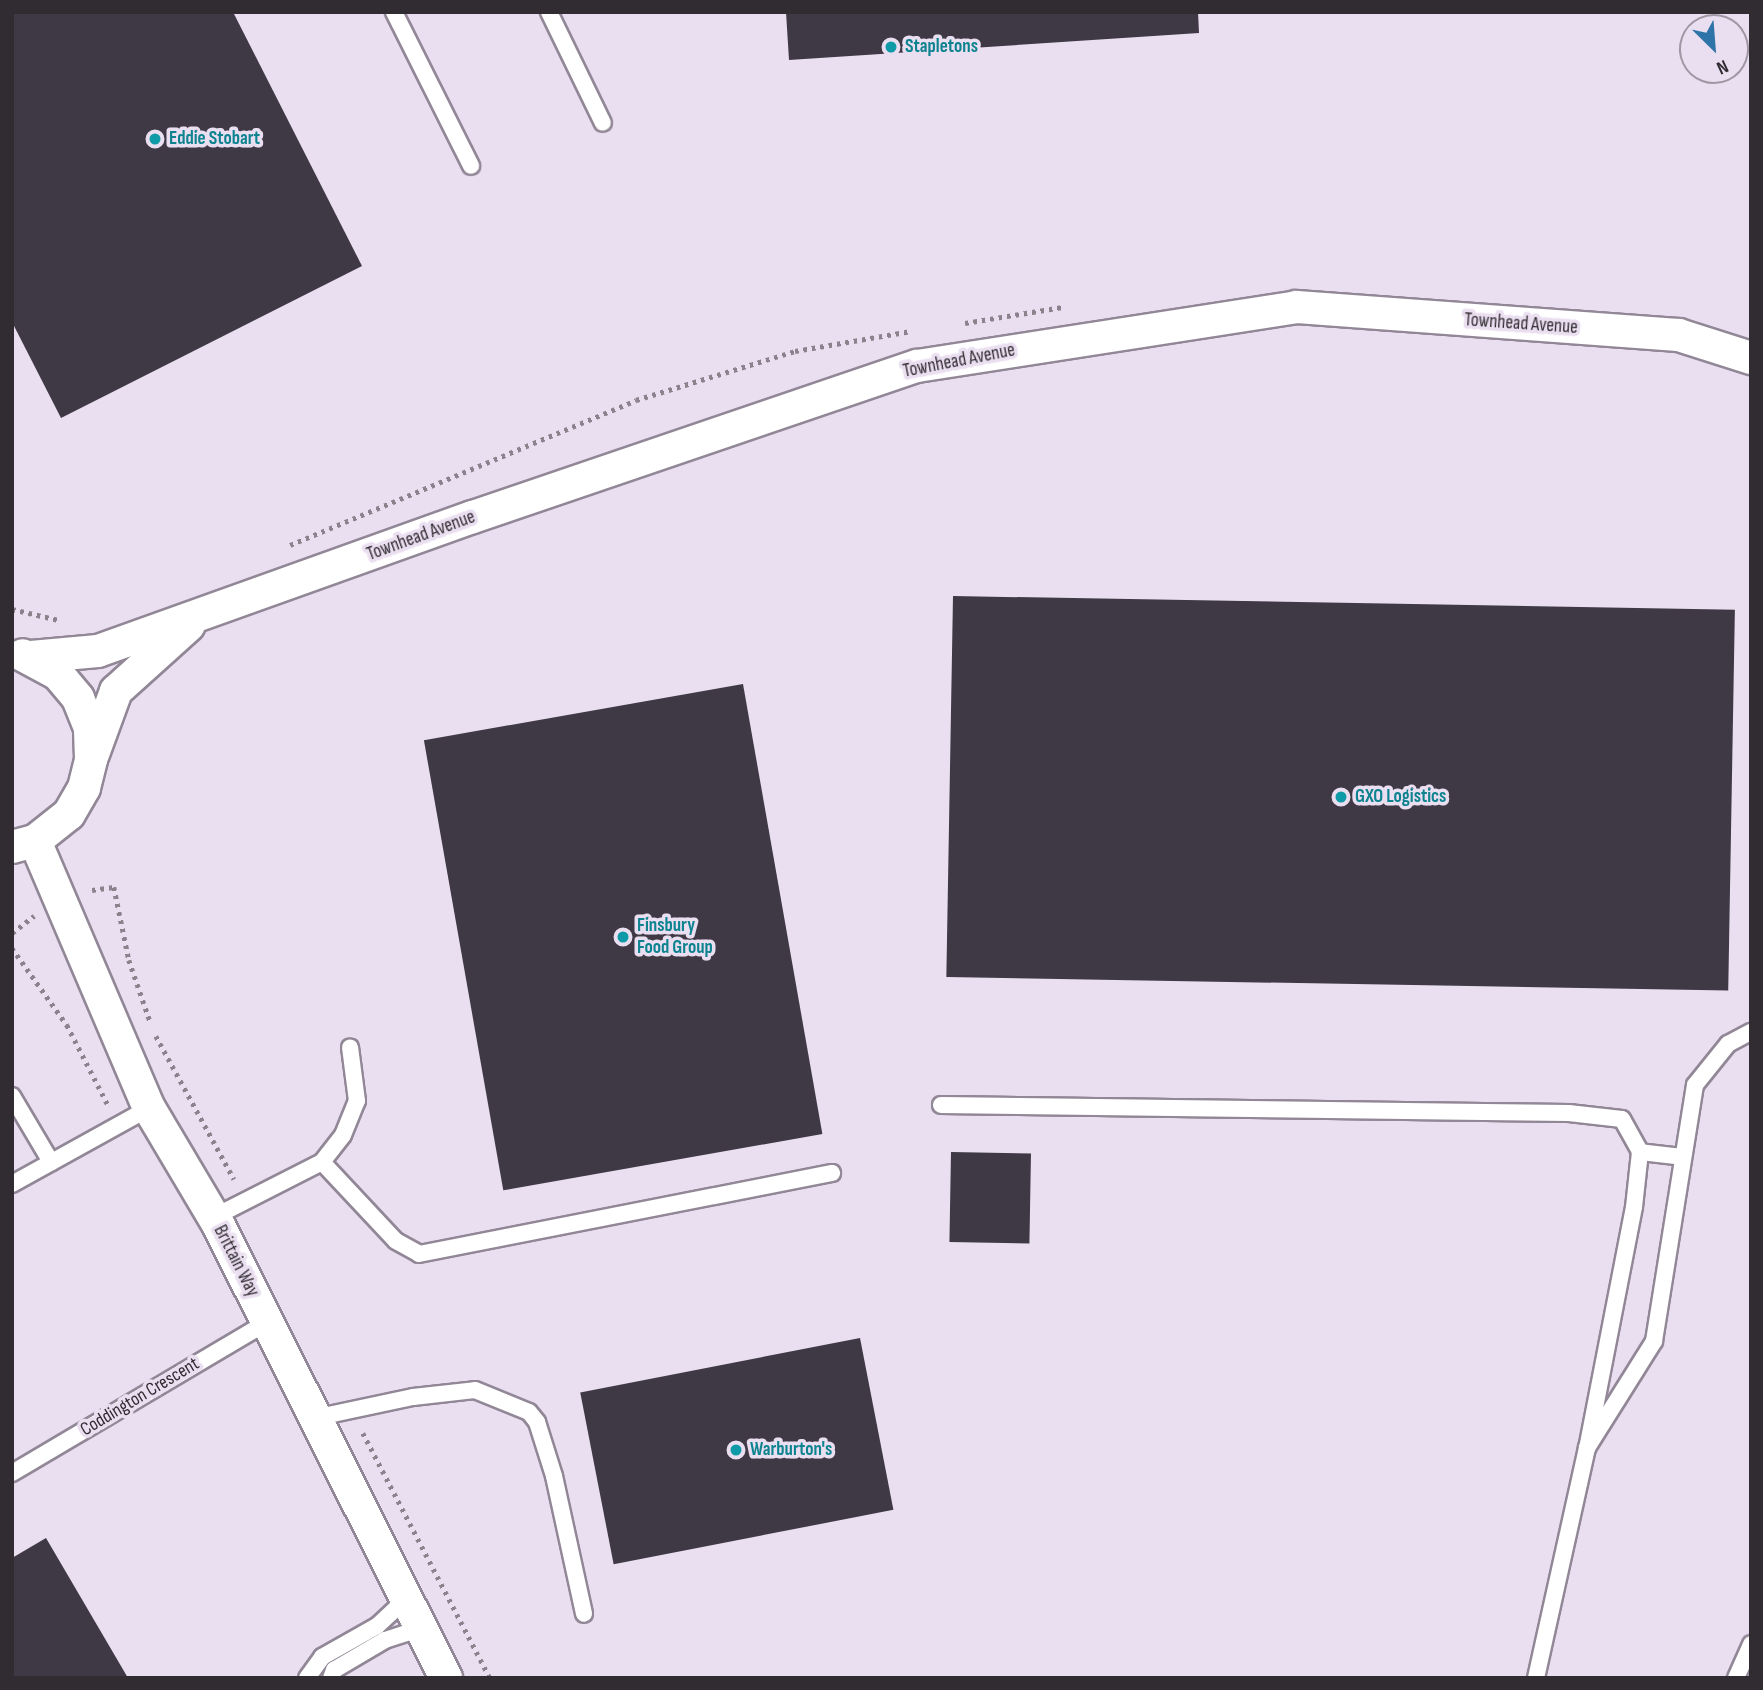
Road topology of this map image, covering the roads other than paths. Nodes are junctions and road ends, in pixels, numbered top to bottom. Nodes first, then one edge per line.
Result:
1 (394, 12) edge
2 (549, 12) edge
3 (603, 123) dead end
4 (471, 166) dead end
5 (1751, 358) edge
6 (201, 615) junction
7 (22, 655) edge
8 (92, 759) junction
9 (24, 844) edge
10 (1751, 1032) edge
11 (350, 1047) dead end
12 (12, 1096) edge
13 (941, 1105) dead end
14 (149, 1108) junction
15 (1640, 1152) junction
16 (1684, 1157) junction
17 (51, 1162) junction
18 (322, 1162) junction
19 (832, 1173) dead end
20 (12, 1184) edge
21 (214, 1217) junction
22 (267, 1322) junction
23 (314, 1418) junction
24 (1587, 1448) junction
25 (12, 1472) edge
26 (405, 1600) junction
27 (584, 1614) dead end
28 (419, 1629) junction
29 (1751, 1644) edge
30 (307, 1678) edge
31 (331, 1678) edge
32 (446, 1678) edge
33 (1536, 1678) edge
34 (1736, 1678) edge

1 - 4 lane
2 - 3 lane
5 - 6 street, Townhead Avenue
6 - 7 street, Townhead Avenue
6 - 8 street, Townhead Avenue
7 - 8 street, Brittain Way
8 - 9 street, Brittain Way
9 - 14 street, Brittain Way
10 - 16 lane
11 - 18 lane
12 - 17 lane
13 - 15 lane
14 - 17 lane
14 - 21 street, Brittain Way
15 - 16 lane
15 - 24 lane
16 - 24 lane
17 - 20 lane
18 - 19 lane
18 - 21 lane
21 - 22 street, Brittain Way
22 - 23 street, Brittain Way
22 - 25 lane, Coddington Crescent
23 - 26 street, Brittain Way
23 - 27 lane
24 - 33 lane
26 - 28 street, Brittain Way
26 - 30 lane
28 - 31 lane
28 - 32 street, Brittain Way
29 - 34 lane

